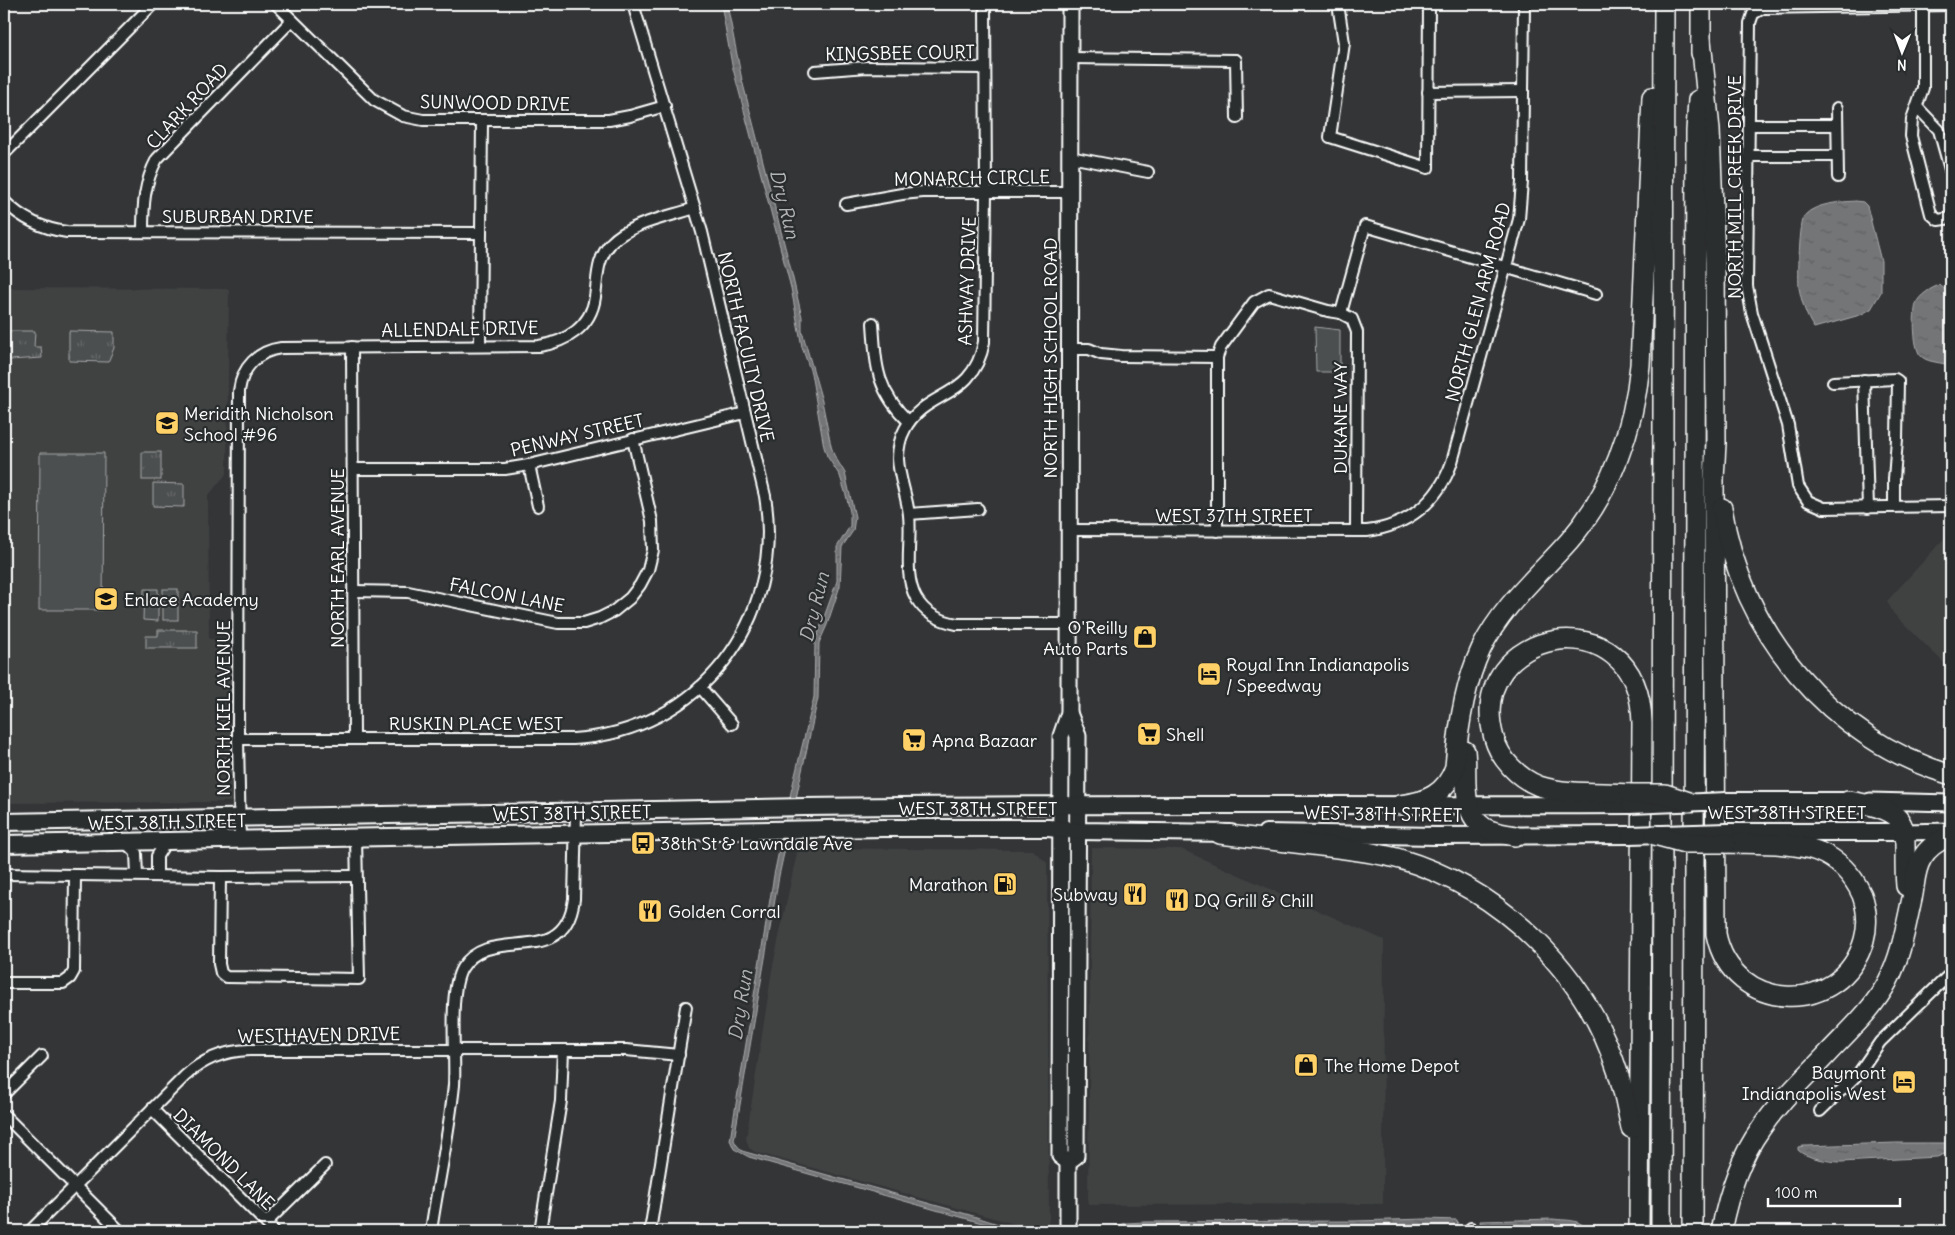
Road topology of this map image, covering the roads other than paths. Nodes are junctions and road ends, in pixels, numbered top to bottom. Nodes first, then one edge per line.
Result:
1 (154, 4) edge
2 (276, 4) edge
3 (633, 4) edge
4 (985, 4) edge
5 (1070, 4) edge
6 (1338, 4) edge
7 (1429, 4) edge
8 (1524, 4) edge
9 (1653, 4) edge
10 (1664, 4) edge
11 (1701, 4) edge
12 (1951, 5) edge
13 (1923, 6) junction
14 (292, 20) junction
15 (1701, 40) junction
16 (1070, 58) junction
17 (985, 68) junction
18 (816, 71) dead end
19 (1523, 91) junction
20 (1428, 92) junction
21 (665, 106) junction
22 (1917, 107) junction
23 (1837, 108) dead end
24 (1237, 118) dead end
25 (482, 120) junction
26 (1749, 125) junction
27 (1837, 125) junction
28 (4, 154) edge
29 (1070, 156) junction
30 (1748, 156) junction
31 (1837, 156) junction
32 (1148, 172) dead end
33 (1951, 173) edge
34 (1838, 177) dead end
35 (986, 192) junction
36 (1070, 192) junction
37 (4, 201) edge
38 (846, 204) dead end
39 (696, 208) junction
40 (1951, 218) edge
41 (143, 232) junction
42 (481, 233) junction
43 (1504, 268) junction
44 (1596, 294) dead end
45 (1341, 313) junction
46 (873, 323) dead end
47 (480, 346) junction
48 (352, 347) junction
49 (1069, 349) junction
50 (1217, 357) junction
51 (1864, 380) junction
52 (1833, 382) dead end
53 (239, 395) joint
54 (745, 413) junction
55 (909, 422) junction
56 (633, 439) junction
57 (1716, 443) junction
58 (529, 465) junction
59 (353, 469) junction
60 (538, 506) dead end
61 (1951, 506) edge
62 (978, 508) dead end
63 (1868, 508) junction
64 (1894, 508) junction
65 (909, 514) junction
66 (1398, 523) joint
67 (1069, 530) junction
68 (1217, 531) junction
69 (1356, 531) junction
70 (354, 591) junction
71 (1069, 624) junction
72 (700, 687) junction
73 (1069, 713) junction
74 (1461, 722) junction
75 (732, 724) dead end
76 (238, 739) junction
77 (354, 739) junction
78 (1951, 775) edge
79 (1630, 799) junction
80 (1848, 801) junction
81 (1690, 802) joint
82 (1951, 803) edge
83 (1400, 805) junction
84 (1469, 805) junction
85 (1061, 806) junction
86 (1078, 806) junction
87 (576, 812) junction
88 (240, 819) junction
89 (4, 822) edge
90 (1061, 828) junction
91 (1078, 831) junction
92 (1951, 831) edge
93 (1905, 832) junction
94 (576, 833) junction
95 (1220, 834) junction
96 (1655, 835) joint
97 (1951, 835) edge
98 (1516, 836) junction
99 (356, 838) junction
100 (1726, 838) junction
101 (240, 840) junction
102 (125, 842) junction
103 (166, 842) junction
104 (4, 844) edge
105 (4, 874) edge
106 (75, 874) junction
107 (137, 876) junction
108 (157, 876) junction
109 (356, 876) junction
110 (220, 877) junction
111 (1909, 912) junction
112 (1951, 973) edge
113 (4, 983) edge
114 (686, 1007) dead end
115 (454, 1050) junction
116 (563, 1050) junction
117 (679, 1055) junction
118 (42, 1056) dead end
119 (4, 1094) edge
120 (152, 1109) junction
121 (1820, 1111) dead end
122 (4, 1115) edge
123 (1068, 1162) junction
124 (325, 1165) dead end
125 (75, 1186) junction
126 (1639, 1206) junction
127 (266, 1223) junction
128 (30, 1231) edge
129 (120, 1231) edge
130 (274, 1231) edge
131 (431, 1231) edge
132 (540, 1231) edge
133 (650, 1231) edge
134 (1068, 1231) edge
135 (1639, 1231) edge
136 (1661, 1231) edge
137 (1693, 1231) edge
138 (1721, 1231) edge

1 - 28 street
2 - 14 street, SUNWOOD DRIVE
3 - 21 street, NORTH FACULTY DRIVE
4 - 17 street, ASHWAY DRIVE
5 - 16 street, NORTH HIGH SCHOOL ROAD
6 - 20 street
7 - 20 street
8 - 19 street, NORTH GLEN ARM ROAD
9 - 74 highway
10 - 136 highway
11 - 15 highway
12 - 13 street
13 - 22 street
13 - 26 street, NORTH MILL CREEK DRIVE
14 - 25 street, SUNWOOD DRIVE
14 - 41 street, CLARK ROAD
15 - 57 highway
15 - 137 highway
16 - 24 street
16 - 29 street, NORTH HIGH SCHOOL ROAD
17 - 18 street, KINGSBEE COURT
17 - 35 street, ASHWAY DRIVE
19 - 20 street
19 - 43 street, NORTH GLEN ARM ROAD
21 - 25 street, SUNWOOD DRIVE
21 - 39 street, NORTH FACULTY DRIVE
22 - 33 street
22 - 40 street
23 - 27 street
25 - 42 street
26 - 27 street
26 - 30 street, NORTH MILL CREEK DRIVE
27 - 31 street
29 - 32 street
29 - 36 street, NORTH HIGH SCHOOL ROAD
30 - 31 street
30 - 63 street, NORTH MILL CREEK DRIVE
31 - 34 street
35 - 36 street, MONARCH CIRCLE
35 - 38 street, MONARCH CIRCLE
35 - 55 street, ASHWAY DRIVE
36 - 49 street, NORTH HIGH SCHOOL ROAD
37 - 41 street, SUBURBAN DRIVE
39 - 47 street, ALLENDALE DRIVE
39 - 54 street, NORTH FACULTY DRIVE
41 - 42 street, SUBURBAN DRIVE
42 - 47 street
43 - 44 street
43 - 45 street
43 - 66 street, NORTH GLEN ARM ROAD
45 - 50 street
45 - 69 street, DUKANE WAY
46 - 55 street
47 - 48 street, ALLENDALE DRIVE
48 - 53 street, ALLENDALE DRIVE
48 - 59 street, NORTH EARL AVENUE
49 - 50 street
49 - 67 street, NORTH HIGH SCHOOL ROAD
50 - 68 street
51 - 52 street
51 - 63 street
51 - 64 street
53 - 76 street, NORTH KIEL AVENUE
54 - 56 street, PENWAY STREET
54 - 72 street, NORTH FACULTY DRIVE
55 - 65 street, ASHWAY DRIVE
56 - 58 street, PENWAY STREET
56 - 70 street, FALCON LANE
57 - 78 highway
57 - 100 highway
58 - 59 street, PENWAY STREET
58 - 60 street
59 - 70 street, NORTH EARL AVENUE
61 - 64 street
62 - 65 street
63 - 64 street
65 - 71 street, ASHWAY DRIVE
66 - 69 street, WEST 37TH STREET
67 - 68 street, WEST 37TH STREET
67 - 71 street, NORTH HIGH SCHOOL ROAD
68 - 69 street, WEST 37TH STREET
70 - 77 street, NORTH EARL AVENUE
71 - 73 street, NORTH HIGH SCHOOL ROAD
72 - 75 street
72 - 77 street, RUSKIN PLACE WEST
73 - 85 street, NORTH HIGH SCHOOL ROAD
73 - 86 street, NORTH HIGH SCHOOL ROAD
74 - 83 highway
74 - 84 highway
76 - 77 street, RUSKIN PLACE WEST
76 - 88 street, NORTH KIEL AVENUE
79 - 81 highway, bridge
79 - 84 main road, WEST 38TH STREET
79 - 126 highway
80 - 81 main road, WEST 38TH STREET, bridge
80 - 82 street, WEST 38TH STREET
80 - 93 highway
83 - 84 main road, WEST 38TH STREET
83 - 86 main road, WEST 38TH STREET
84 - 98 highway
85 - 86 main road, WEST 38TH STREET
85 - 87 main road, WEST 38TH STREET
85 - 90 street, NORTH HIGH SCHOOL ROAD
86 - 91 street, NORTH HIGH SCHOOL ROAD
87 - 88 main road, WEST 38TH STREET
87 - 94 street
88 - 89 main road, WEST 38TH STREET
88 - 101 street, NORTH KIEL AVENUE
90 - 91 main road, WEST 38TH STREET
90 - 94 main road, WEST 38TH STREET
90 - 123 street, NORTH HIGH SCHOOL ROAD
91 - 95 main road, WEST 38TH STREET
91 - 123 street, NORTH HIGH SCHOOL ROAD
92 - 93 street, WEST 38TH STREET
93 - 100 main road, WEST 38TH STREET
93 - 111 highway
94 - 99 main road, WEST 38TH STREET
94 - 115 street
95 - 98 main road, WEST 38TH STREET
95 - 126 highway
96 - 98 main road, WEST 38TH STREET, bridge
96 - 100 highway, bridge
97 - 111 highway
99 - 101 main road, WEST 38TH STREET
99 - 109 street
101 - 103 main road, WEST 38TH STREET
102 - 103 main road, WEST 38TH STREET
102 - 104 main road, WEST 38TH STREET
102 - 107 street
103 - 108 street
105 - 106 street
106 - 107 street
106 - 113 street
107 - 108 street
108 - 110 street
109 - 110 street
109 - 110 street
111 - 138 highway
112 - 121 street
114 - 117 street
115 - 116 street, WESTHAVEN DRIVE
115 - 120 street, WESTHAVEN DRIVE
115 - 131 street
116 - 117 street, WESTHAVEN DRIVE
116 - 132 street
117 - 133 street
118 - 119 street
120 - 125 street, WESTHAVEN DRIVE
120 - 127 street, DIAMOND LANE
122 - 125 street
123 - 134 street, NORTH HIGH SCHOOL ROAD
124 - 127 street
125 - 128 street, WESTHAVEN DRIVE
125 - 129 street
126 - 135 highway
127 - 130 street, DIAMOND LANE

